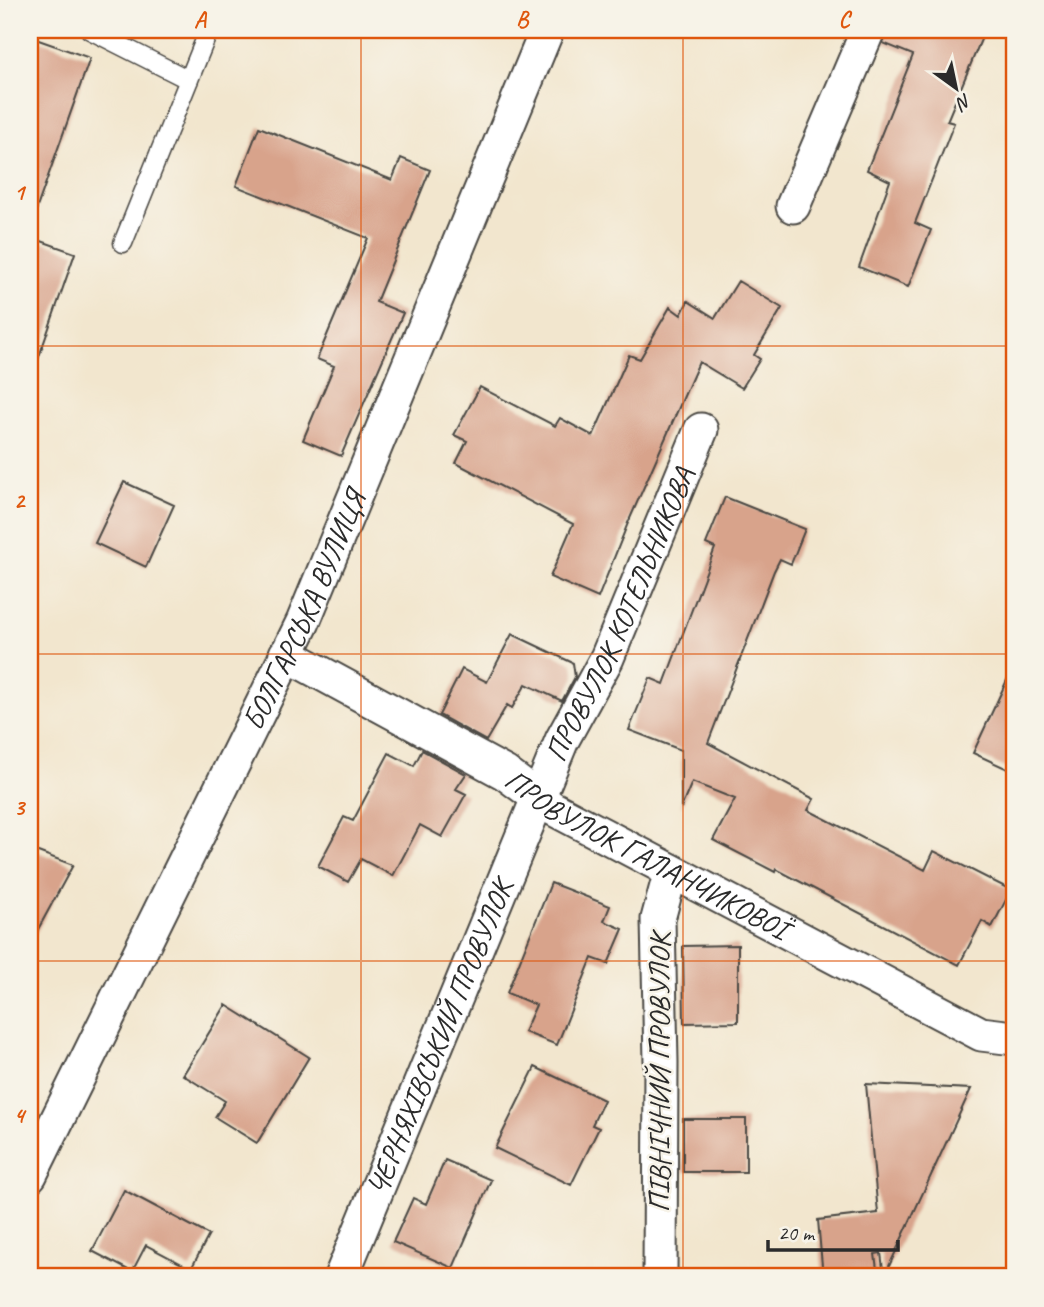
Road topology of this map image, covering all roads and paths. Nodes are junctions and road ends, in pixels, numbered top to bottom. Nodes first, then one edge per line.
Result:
1 (90, 30) edge
2 (209, 30) edge
3 (547, 30) edge
4 (868, 30) edge
5 (189, 80) junction
6 (793, 206) dead end
7 (123, 243) dead end
8 (701, 430) dead end
9 (286, 654) junction
10 (538, 797) junction
11 (671, 871) junction
12 (1013, 1033) edge
13 (30, 1175) edge
14 (341, 1277) edge
15 (660, 1277) edge

1 - 5 lane
2 - 5 lane
3 - 9 street, БОЛГАРСЬКА ВУЛИЦЯ
4 - 6 street
5 - 7 lane
8 - 10 street, ПРОВУЛОК КОТЕЛЬНИКОВА
9 - 10 street, ПРОВУЛОК ГАЛАНЧИКОВОЇ
9 - 13 street, БОЛГАРСЬКА ВУЛИЦЯ
10 - 11 street, ПРОВУЛОК ГАЛАНЧИКОВОЇ
10 - 14 street, ЧЕРНЯХІВСЬКИЙ ПРОВУЛОК
11 - 12 street, ПРОВУЛОК ГАЛАНЧИКОВОЇ
11 - 15 street, ПІВНІЧНИЙ ПРОВУЛОК

